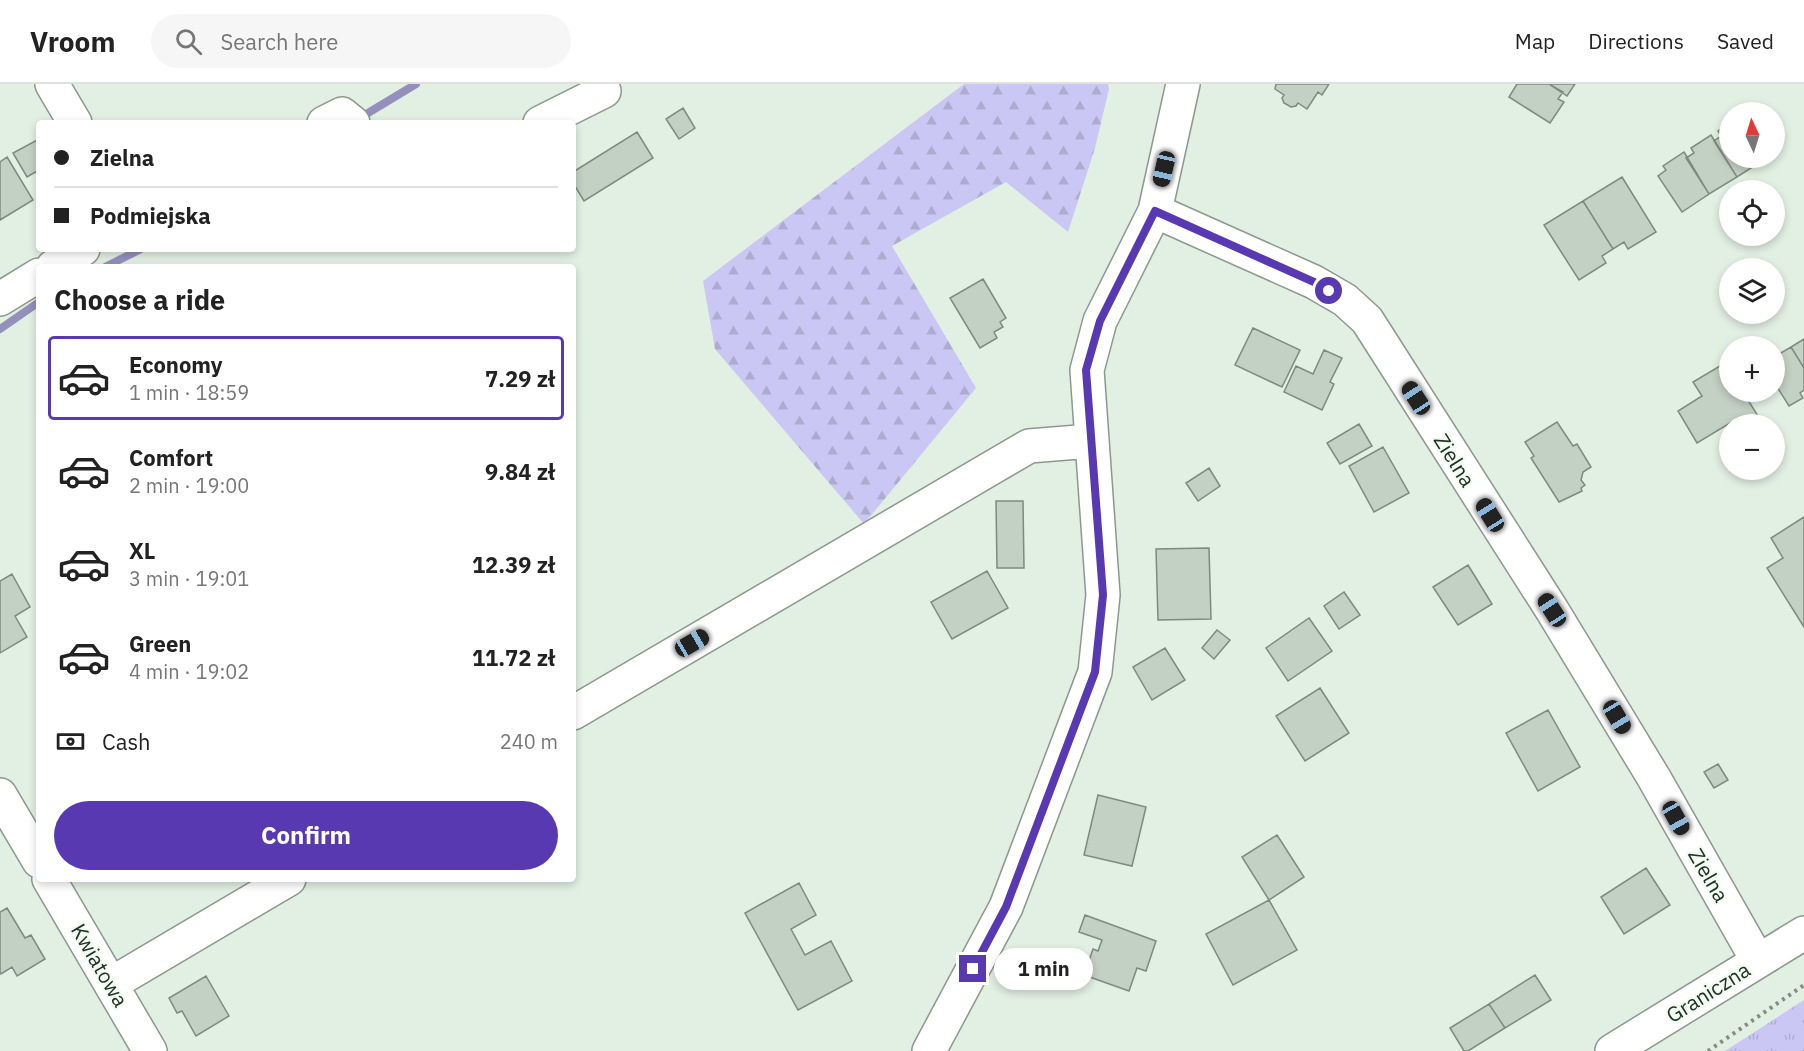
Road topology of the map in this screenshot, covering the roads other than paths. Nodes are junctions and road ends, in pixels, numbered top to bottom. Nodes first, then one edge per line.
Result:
1 (52, 84) edge
2 (1183, 84) edge
3 (604, 91) dead end
4 (73, 120) edge
5 (546, 120) edge
6 (1155, 211) junction
7 (77, 252) edge
8 (58, 264) edge
9 (36, 277) edge
10 (0, 299) edge
11 (1091, 441) junction
12 (576, 711) edge
13 (0, 795) edge
14 (36, 856) edge
15 (51, 882) edge
16 (284, 882) edge
17 (1804, 933) edge
18 (1758, 961) junction
19 (111, 984) junction
20 (150, 1051) edge
21 (929, 1051) edge
22 (1612, 1051) edge

1 - 4 street
2 - 6 street
3 - 5 street
6 - 11 street
6 - 18 street, Zielna
7 - 8 street
9 - 10 street
11 - 12 street
11 - 21 street
13 - 14 street
15 - 19 street, Kwiatowa
16 - 19 street
17 - 18 street, Graniczna
18 - 22 street, Graniczna
19 - 20 street, Kwiatowa

